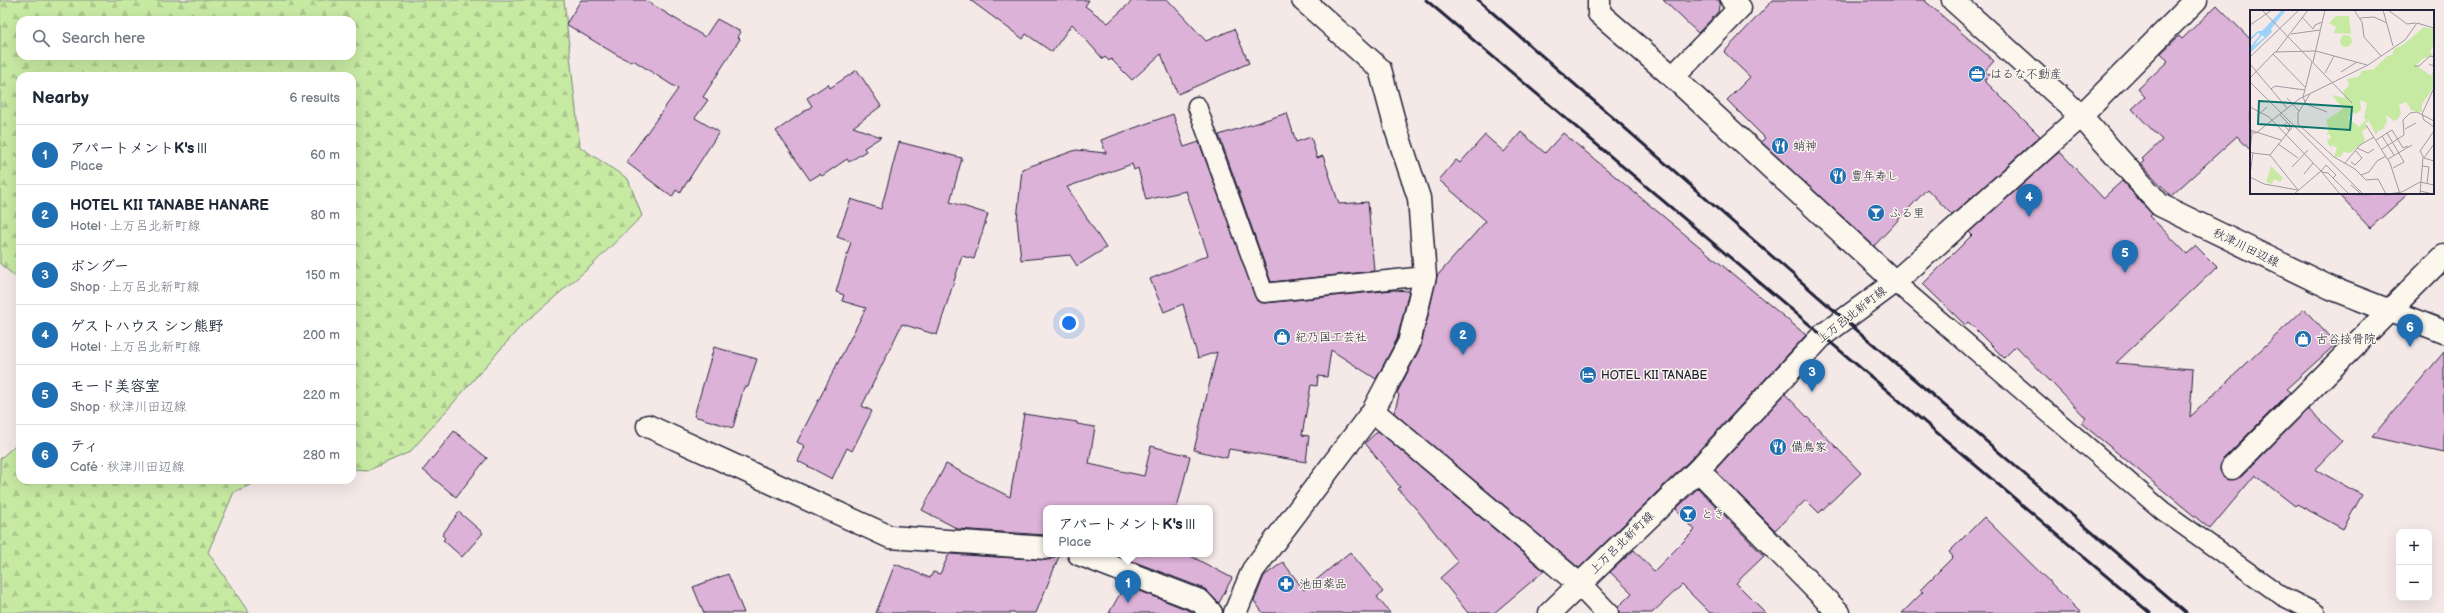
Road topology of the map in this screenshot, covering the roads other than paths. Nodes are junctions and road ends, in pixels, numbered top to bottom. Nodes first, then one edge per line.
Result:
1 (1303, 0) edge
2 (1732, 0) edge
3 (1954, 0) edge
4 (2196, 0) edge
5 (1594, 4) edge
6 (1673, 77) junction
7 (1197, 106) dead end
8 (2082, 116) junction
9 (2444, 256) edge
10 (1425, 276) junction
11 (1895, 282) junction
12 (2389, 311) junction
13 (2444, 332) edge
14 (1373, 411) junction
15 (648, 426) dead end
16 (2232, 468) dead end
17 (1698, 470) junction
18 (1043, 548) edge
19 (1087, 557) edge
20 (1580, 584) junction
21 (1211, 613) edge
22 (1235, 613) edge
23 (1550, 613) edge
24 (1607, 613) edge
25 (1839, 613) edge
26 (2316, 613) edge

1 - 10 street
2 - 6 street
3 - 8 street, 秋津川田辺線
4 - 8 street, 上万呂北新町線
5 - 6 street
6 - 11 street
7 - 10 lane
8 - 11 street, 上万呂北新町線
8 - 12 street, 秋津川田辺線
9 - 12 street
10 - 14 street
11 - 17 street, 上万呂北新町線
11 - 26 lane
12 - 13 street, 秋津川田辺線
12 - 16 street
14 - 20 street
14 - 22 street
15 - 18 street
17 - 20 street, 上万呂北新町線
17 - 25 street
19 - 21 street
20 - 23 street, 上万呂北新町線
20 - 24 street

